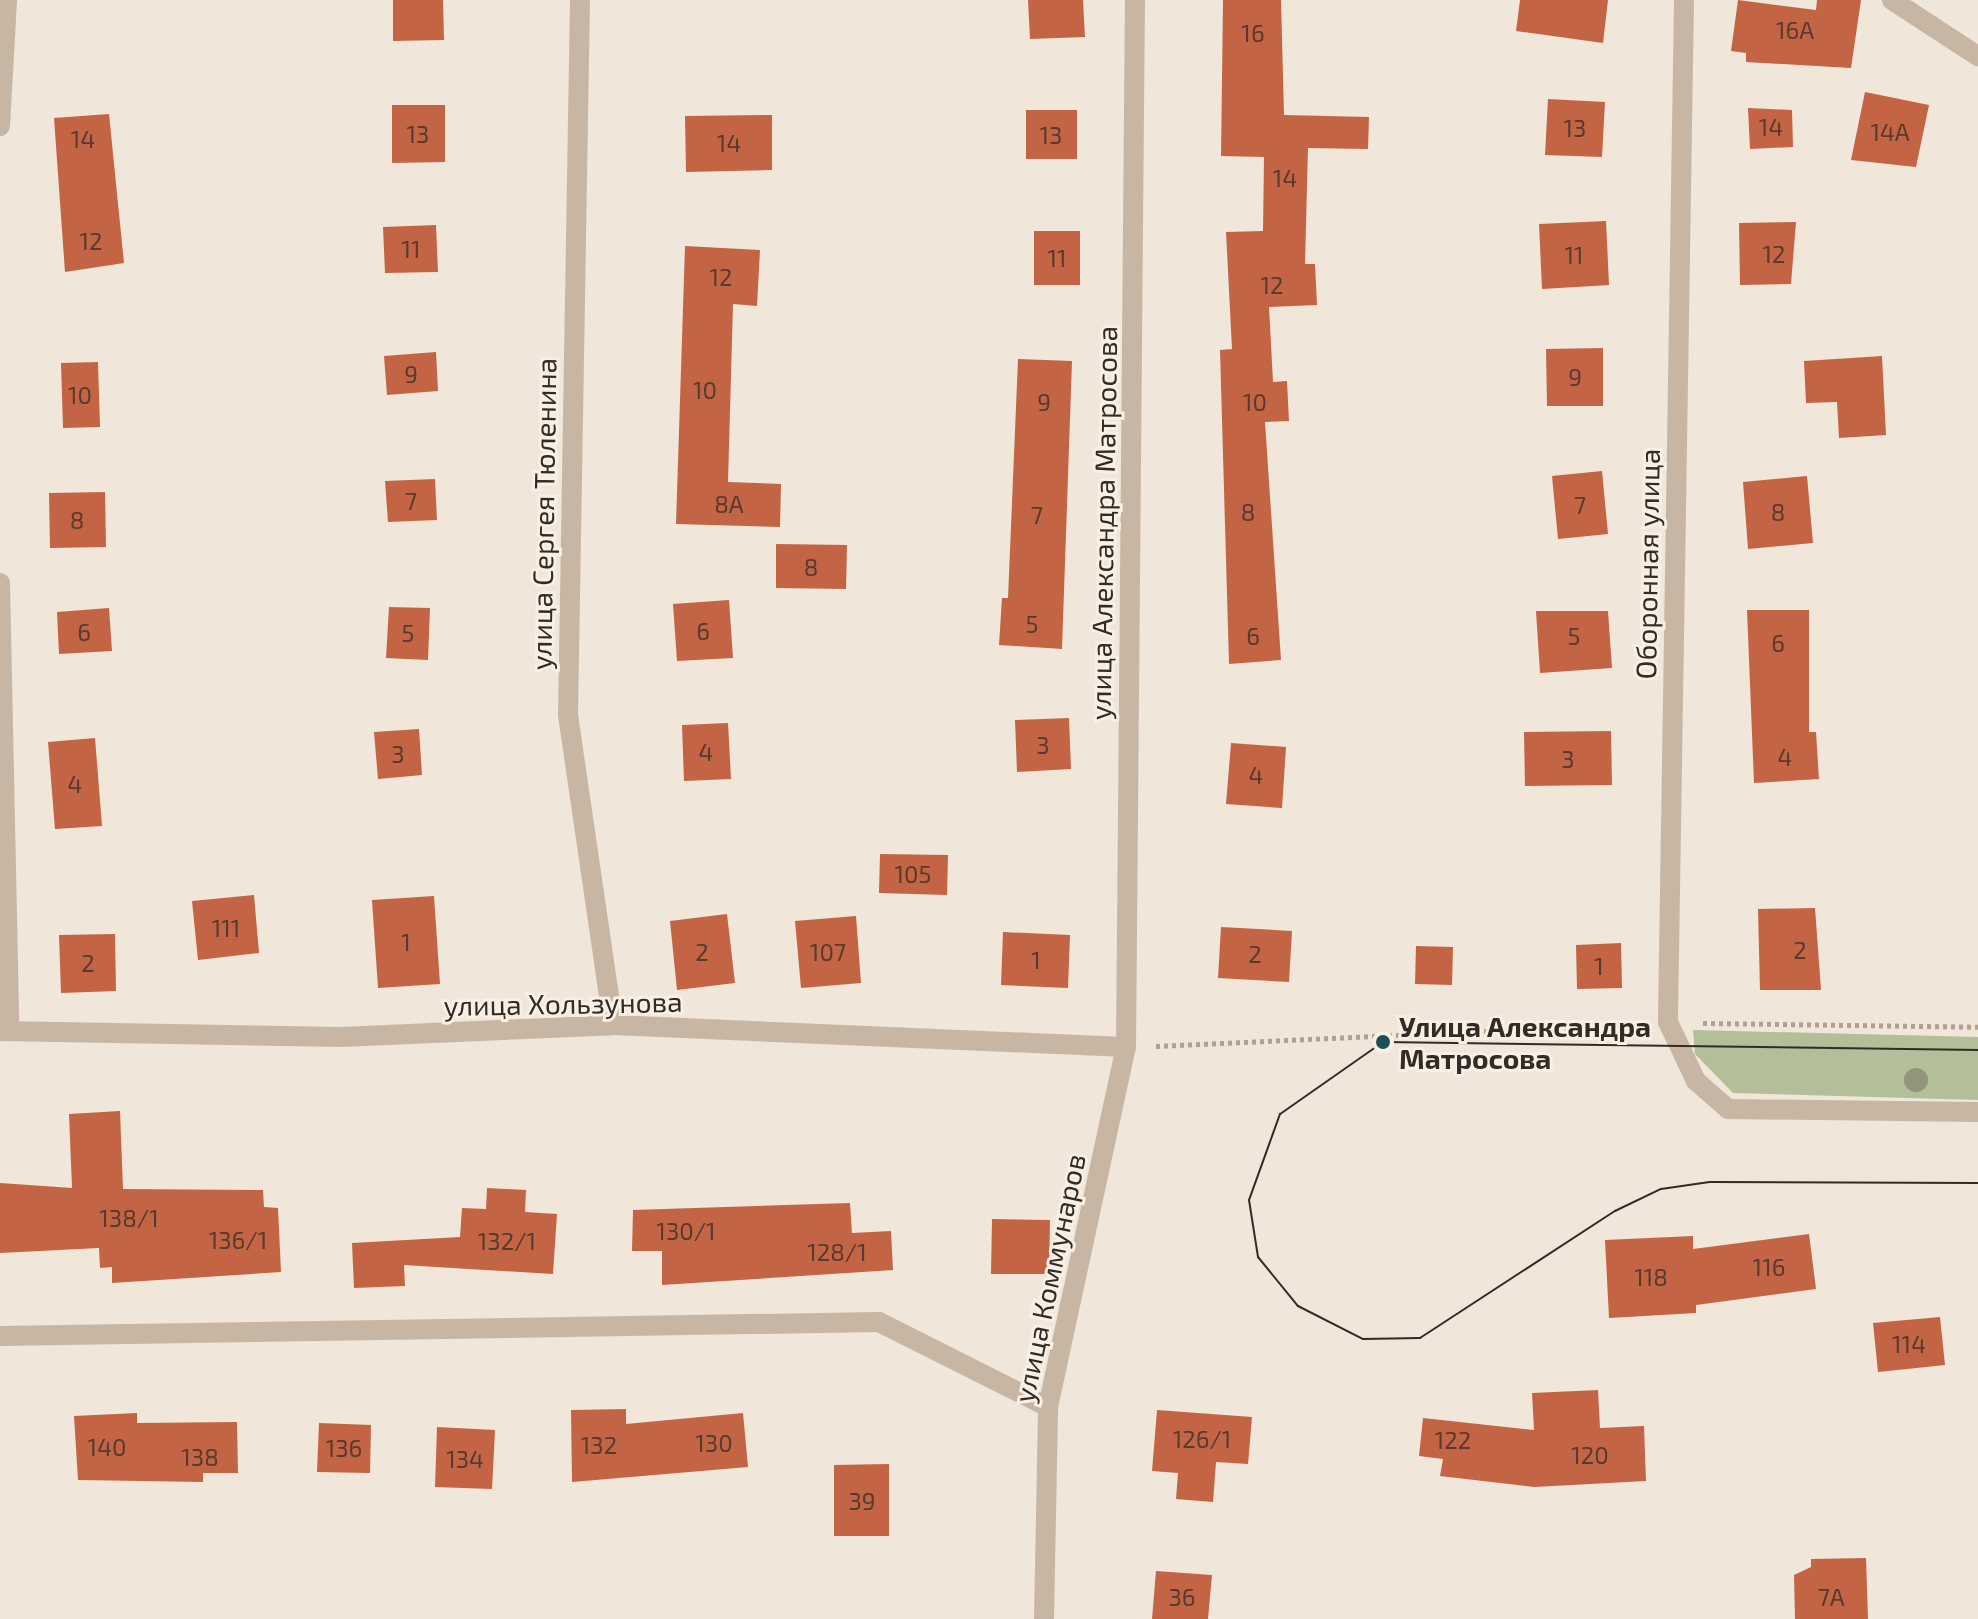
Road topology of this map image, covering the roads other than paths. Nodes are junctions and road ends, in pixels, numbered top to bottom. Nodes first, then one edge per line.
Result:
1 (7, 0) edge
2 (580, 0) edge
3 (1135, 0) edge
4 (1684, 0) edge
5 (1892, 0) edge
6 (1978, 56) edge
7 (0, 126) edge
8 (0, 583) edge
9 (613, 1025) junction
10 (4, 1031) edge
11 (1126, 1047) junction
12 (1978, 1112) edge
13 (0, 1336) edge
14 (1048, 1407) junction
15 (1044, 1619) edge

1 - 7 street
2 - 9 street, улица Сергея Тюленина
3 - 11 street, улица Александра Матросова
4 - 12 street, Оборонная улица
5 - 6 street
8 - 10 street
9 - 10 street, улица Хользунова
9 - 11 street, улица Хользунова
11 - 14 street, улица Коммунаров
13 - 14 street
14 - 15 street, улица Коммунаров

